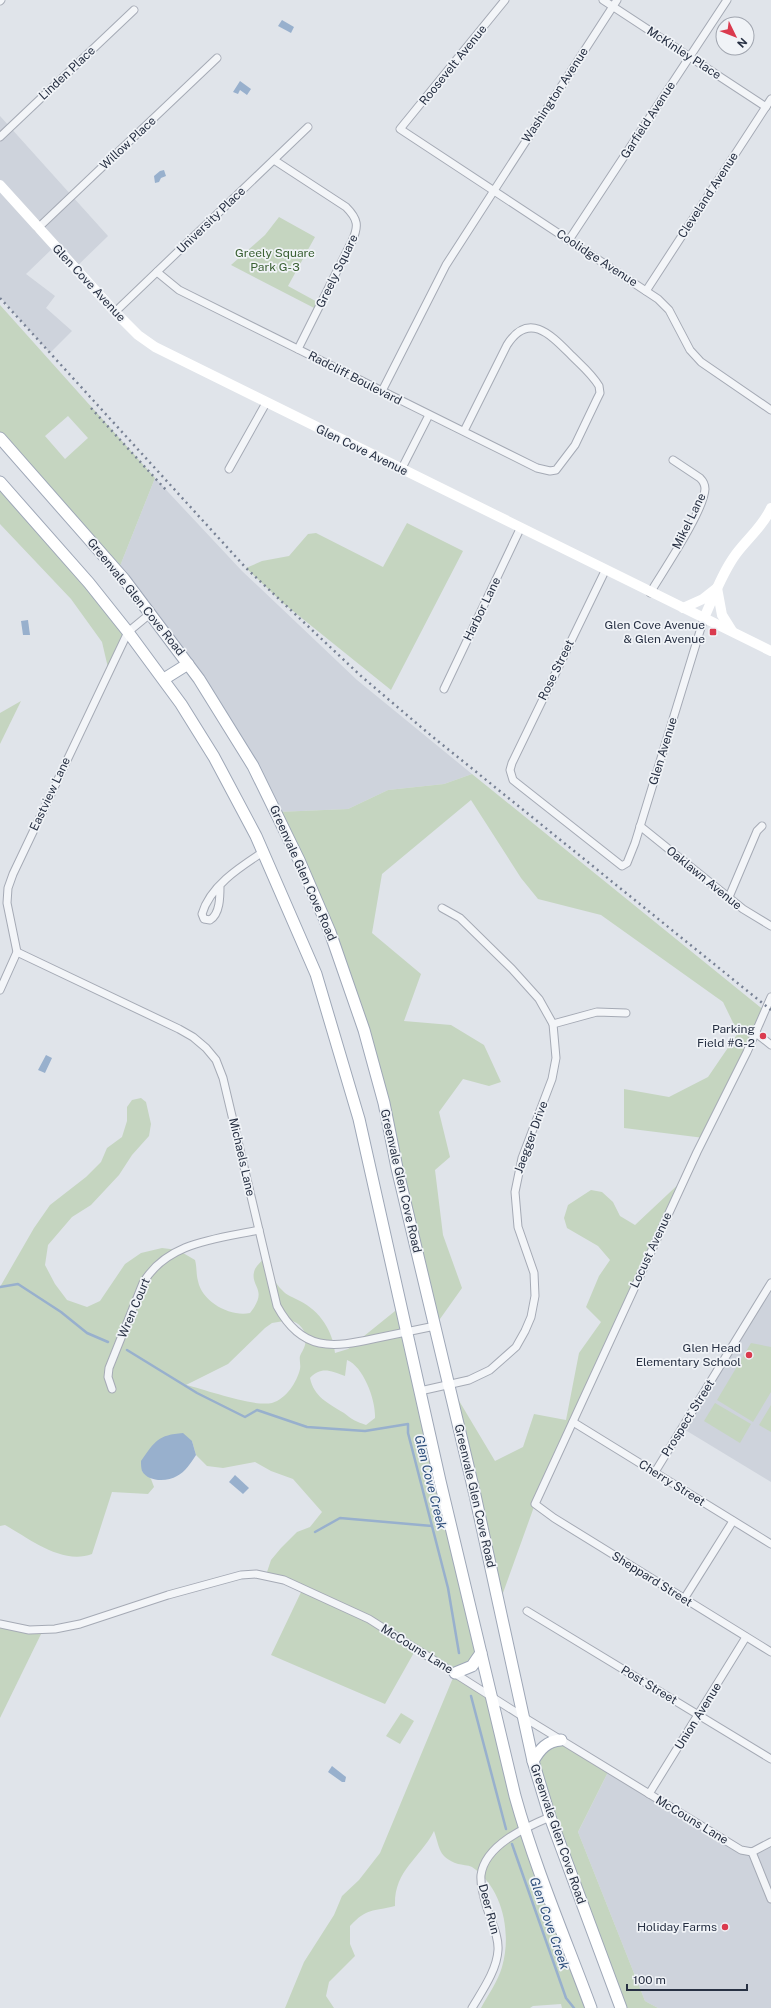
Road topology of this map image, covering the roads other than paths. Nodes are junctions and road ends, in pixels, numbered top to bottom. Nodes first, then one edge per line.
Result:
1 (505, 0) edge
2 (603, 0) edge
3 (617, 0) edge
4 (727, 0) edge
5 (613, 7) junction
6 (134, 10) dead end
7 (690, 57) junction
8 (217, 58) dead end
9 (771, 99) edge
10 (766, 107) junction
11 (308, 127) dead end
12 (400, 130) joint
13 (0, 137) edge
14 (274, 160) junction
15 (0, 185) edge
16 (493, 190) junction
17 (38, 228) junction
18 (569, 240) junction
19 (157, 272) junction
20 (646, 290) junction
21 (115, 312) junction
22 (298, 349) junction
23 (382, 391) junction
24 (266, 403) junction
25 (771, 410) edge
26 (429, 414) junction
27 (464, 431) junction
28 (0, 438) edge
29 (673, 460) dead end
30 (229, 468) dead end
31 (401, 470) junction
32 (0, 482) edge
33 (771, 508) edge
34 (520, 529) junction
35 (605, 571) junction
36 (718, 588) junction
37 (650, 593) junction
38 (683, 608) junction
39 (151, 613) junction
40 (704, 618) junction
41 (732, 631) junction
42 (128, 632) junction
43 (771, 651) edge
44 (188, 664) junction
45 (164, 679) junction
46 (444, 688) dead end
47 (640, 826) junction
48 (762, 826) dead end
49 (263, 852) junction
50 (610, 856) joint
51 (220, 886) dead end
52 (729, 897) junction
53 (442, 908) dead end
54 (771, 926) edge
55 (17, 952) junction
56 (0, 990) edge
57 (771, 997) edge
58 (626, 1013) dead end
59 (553, 1024) junction
60 (756, 1033) junction
61 (771, 1045) edge
62 (259, 1230) junction
63 (771, 1283) edge
64 (435, 1326) junction
65 (406, 1332) junction
66 (449, 1384) junction
67 (112, 1389) dead end
68 (420, 1391) junction
69 (573, 1422) junction
70 (655, 1472) junction
71 (535, 1504) joint
72 (733, 1521) junction
73 (771, 1544) edge
74 (684, 1598) junction
75 (527, 1611) dead end
76 (0, 1624) edge
77 (746, 1637) junction
78 (771, 1652) edge
79 (481, 1653) junction
80 (455, 1673) junction
81 (490, 1694) junction
82 (699, 1714) junction
83 (525, 1718) junction
84 (561, 1740) junction
85 (771, 1759) edge
86 (533, 1761) junction
87 (649, 1794) junction
88 (550, 1817) junction
89 (524, 1828) junction
90 (771, 1842) edge
91 (752, 1852) junction
92 (771, 1899) edge
93 (472, 2008) edge
94 (591, 2008) edge
95 (621, 2008) edge

1 - 12 street, Roosevelt Avenue
2 - 5 street, McKinley Place
3 - 5 street, Washington Avenue
4 - 7 street, Garfield Avenue
5 - 7 street, McKinley Place
5 - 16 street, Washington Avenue
6 - 13 street, Linden Place
7 - 10 street, McKinley Place
7 - 18 street, Garfield Avenue
8 - 17 street, Willow Place
9 - 10 street, Cleveland Avenue
10 - 20 street, Cleveland Avenue
11 - 14 street, University Place
12 - 16 street, Coolidge Avenue
14 - 19 street, University Place
14 - 22 street, Greely Square
15 - 17 main road, Glen Cove Avenue
16 - 18 street, Coolidge Avenue
16 - 23 street, Washington Avenue
17 - 21 main road, Glen Cove Avenue
18 - 20 street, Coolidge Avenue
19 - 21 street, University Place
19 - 22 street, Radcliff Boulevard
20 - 25 street, Coolidge Avenue
21 - 24 main road, Glen Cove Avenue
22 - 23 street, Radcliff Boulevard
23 - 26 street, Radcliff Boulevard
24 - 30 street
24 - 31 main road, Glen Cove Avenue
26 - 27 street, Radcliff Boulevard
26 - 31 street
27 - 27 street, Radcliff Boulevard
28 - 39 main road, Greenvale Glen Cove Road
29 - 37 street, Mikel Lane
31 - 34 main road, Glen Cove Avenue
32 - 42 main road
33 - 36 main road
34 - 35 main road, Glen Cove Avenue
34 - 46 street, Harbor Lane
35 - 37 main road, Glen Cove Avenue
35 - 50 street, Rose Street
36 - 38 main road
36 - 40 main road
36 - 41 main road
37 - 38 main road, Glen Cove Avenue
38 - 40 main road, Glen Cove Avenue
39 - 42 street, Eastview Lane
39 - 44 main road, Greenvale Glen Cove Road
40 - 41 main road, Glen Cove Avenue
40 - 47 street, Glen Avenue
41 - 43 main road, Glen Cove Avenue
42 - 45 main road
42 - 55 street, Eastview Lane
44 - 45 main road
44 - 64 main road, Greenvale Glen Cove Road
45 - 49 main road
47 - 50 street, Glen Avenue
47 - 52 street, Oaklawn Avenue
48 - 52 street
49 - 51 street
49 - 65 main road
52 - 54 street, Oaklawn Avenue
53 - 59 street, Jaegger Drive
55 - 56 street
55 - 62 street, Michaels Lane
57 - 60 street, Locust Avenue
58 - 59 street
59 - 66 street, Jaegger Drive
60 - 61 street
60 - 69 street, Locust Avenue
62 - 65 street, Michaels Lane
62 - 67 street, Wren Court
63 - 70 street, Prospect Street
64 - 65 street, Michaels Lane
64 - 66 main road, Greenvale Glen Cove Road
65 - 68 main road
66 - 68 street, Jaegger Drive
66 - 83 main road, Greenvale Glen Cove Road
68 - 79 main road
69 - 70 street, Cherry Street
69 - 71 street, Locust Avenue
70 - 72 street, Cherry Street
71 - 74 street, Sheppard Street
72 - 73 street, Cherry Street
72 - 74 street
74 - 77 street, Sheppard Street
75 - 82 street, Post Street
76 - 80 street, McCouns Lane
77 - 78 street, Sheppard Street
77 - 82 street, Union Avenue
79 - 80 main road
79 - 81 main road
80 - 81 street, McCouns Lane
81 - 83 street, McCouns Lane
81 - 89 main road
82 - 85 street, Post Street
82 - 87 street, Union Avenue
83 - 84 street, McCouns Lane
83 - 86 main road, Greenvale Glen Cove Road
84 - 86 main road
84 - 87 street, McCouns Lane
86 - 88 main road, Greenvale Glen Cove Road
87 - 91 street, McCouns Lane
88 - 89 street, Deer Run
88 - 95 main road, Greenvale Glen Cove Road
89 - 93 street, Deer Run
89 - 94 main road
90 - 91 street
91 - 92 street

